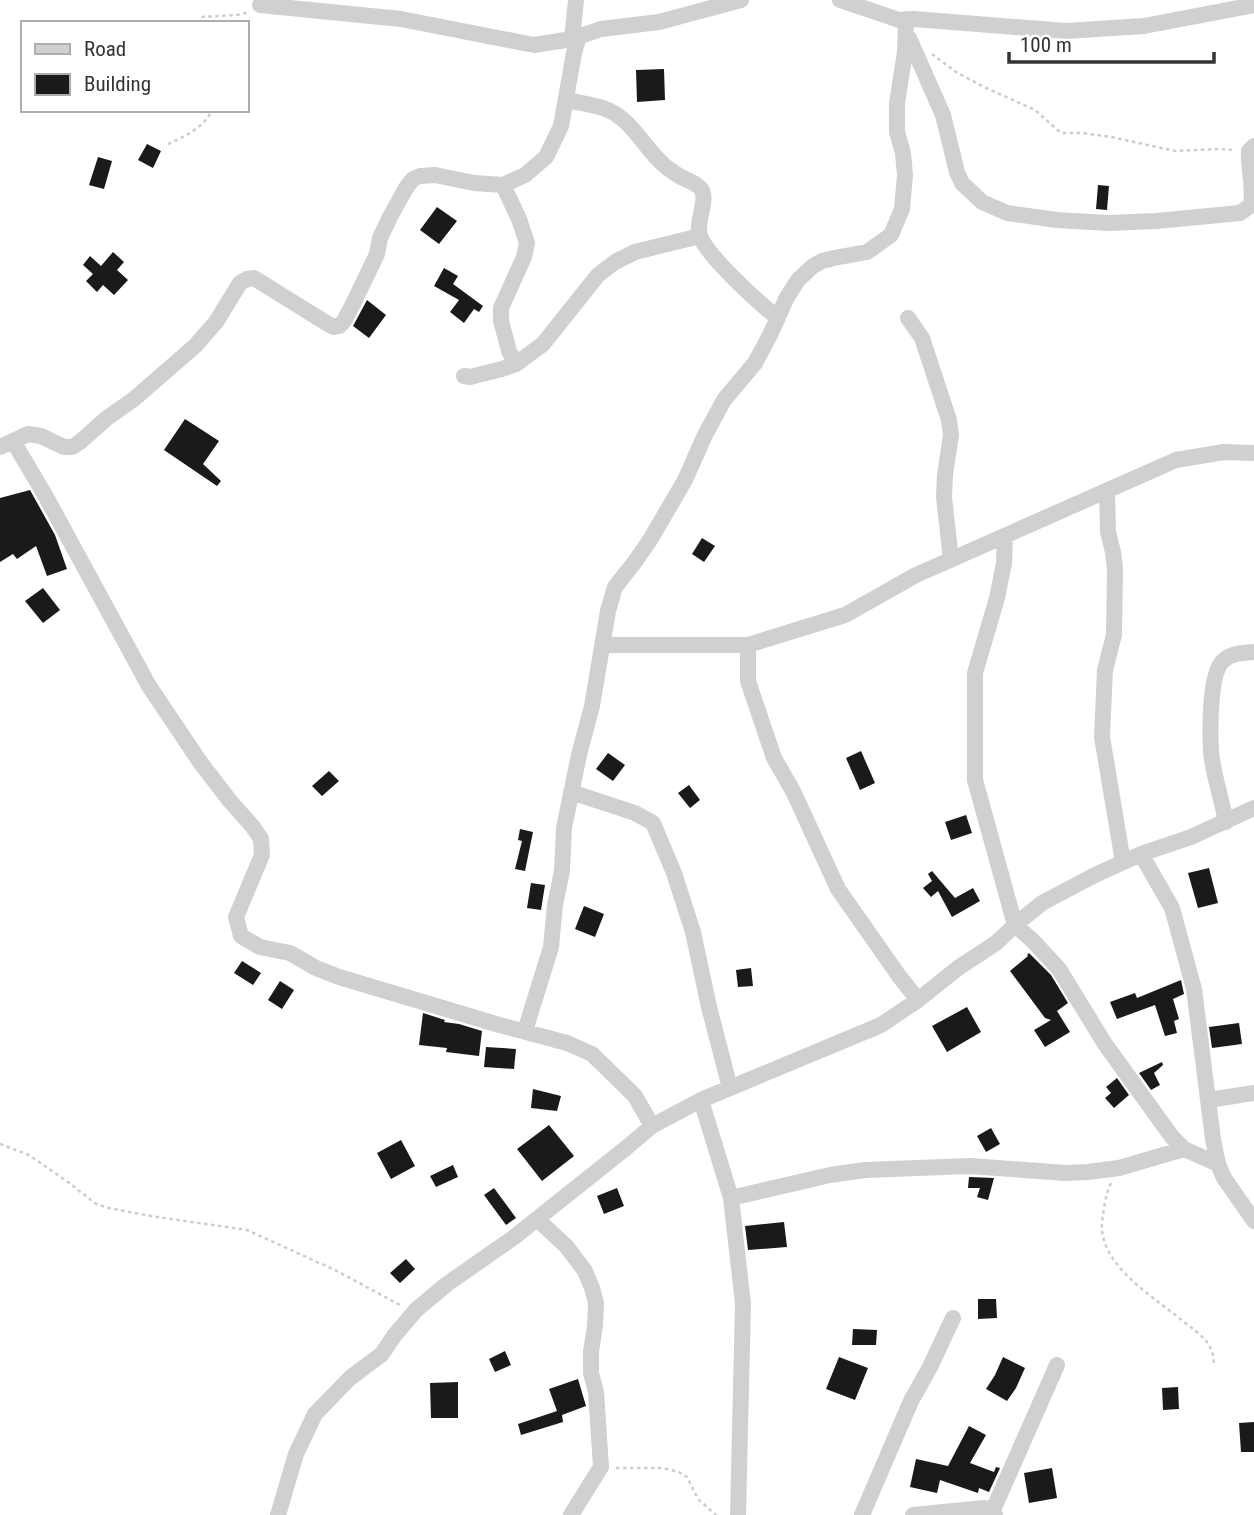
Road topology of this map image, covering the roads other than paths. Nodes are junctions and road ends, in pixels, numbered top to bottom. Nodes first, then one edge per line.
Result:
1 (576, 0) edge
2 (741, 0) edge
3 (840, 0) edge
4 (262, 3) edge
5 (1254, 5) edge
6 (906, 25) junction
7 (575, 38) junction
8 (566, 100) junction
9 (1252, 149) edge
10 (503, 185) junction
11 (700, 236) junction
12 (778, 318) junction
13 (908, 318) dead end
14 (516, 363) junction
15 (464, 376) dead end
16 (7, 444) edge
17 (1254, 453) edge
18 (1107, 492) junction
19 (1005, 537) junction
20 (950, 560) junction
21 (602, 645) junction
22 (748, 646) junction
23 (1254, 652) edge
24 (571, 792) junction
25 (1254, 808) edge
26 (1226, 822) junction
27 (1141, 854) junction
28 (1123, 862) junction
29 (1015, 925) junction
30 (918, 1000) junction
31 (525, 1031) junction
32 (730, 1088) junction
33 (1254, 1093) edge
34 (701, 1100) junction
35 (1209, 1100) junction
36 (652, 1126) junction
37 (1184, 1149) junction
38 (1218, 1164) junction
39 (731, 1198) junction
40 (537, 1219) junction
41 (1254, 1222) edge
42 (953, 1318) dead end
43 (1057, 1364) dead end
44 (994, 1512) edge
45 (278, 1515) edge
46 (571, 1515) edge
47 (738, 1515) edge
48 (862, 1515) edge
49 (913, 1515) edge

1 - 7 street
2 - 7 street
3 - 6 street
4 - 7 street
5 - 6 street
6 - 9 street
6 - 12 street
7 - 8 street
8 - 10 street
8 - 11 street
10 - 14 street
10 - 16 street
11 - 12 street
11 - 14 street
12 - 21 street
13 - 20 street
14 - 15 street
16 - 31 street
17 - 18 street
18 - 19 street
18 - 28 street
19 - 20 street
19 - 29 street
20 - 22 street
21 - 22 street
21 - 24 street
22 - 30 street
23 - 26 street
24 - 31 street
24 - 32 street
25 - 26 street
26 - 27 street
27 - 28 street
27 - 35 street
28 - 29 street
29 - 30 street
29 - 37 street
30 - 32 street
31 - 36 street
32 - 34 street
33 - 35 street
34 - 36 street
34 - 39 street
35 - 38 street
36 - 40 street
37 - 38 street
37 - 39 street
38 - 41 street
39 - 47 street
40 - 45 street
40 - 46 street
42 - 48 street
43 - 44 street
44 - 49 street

